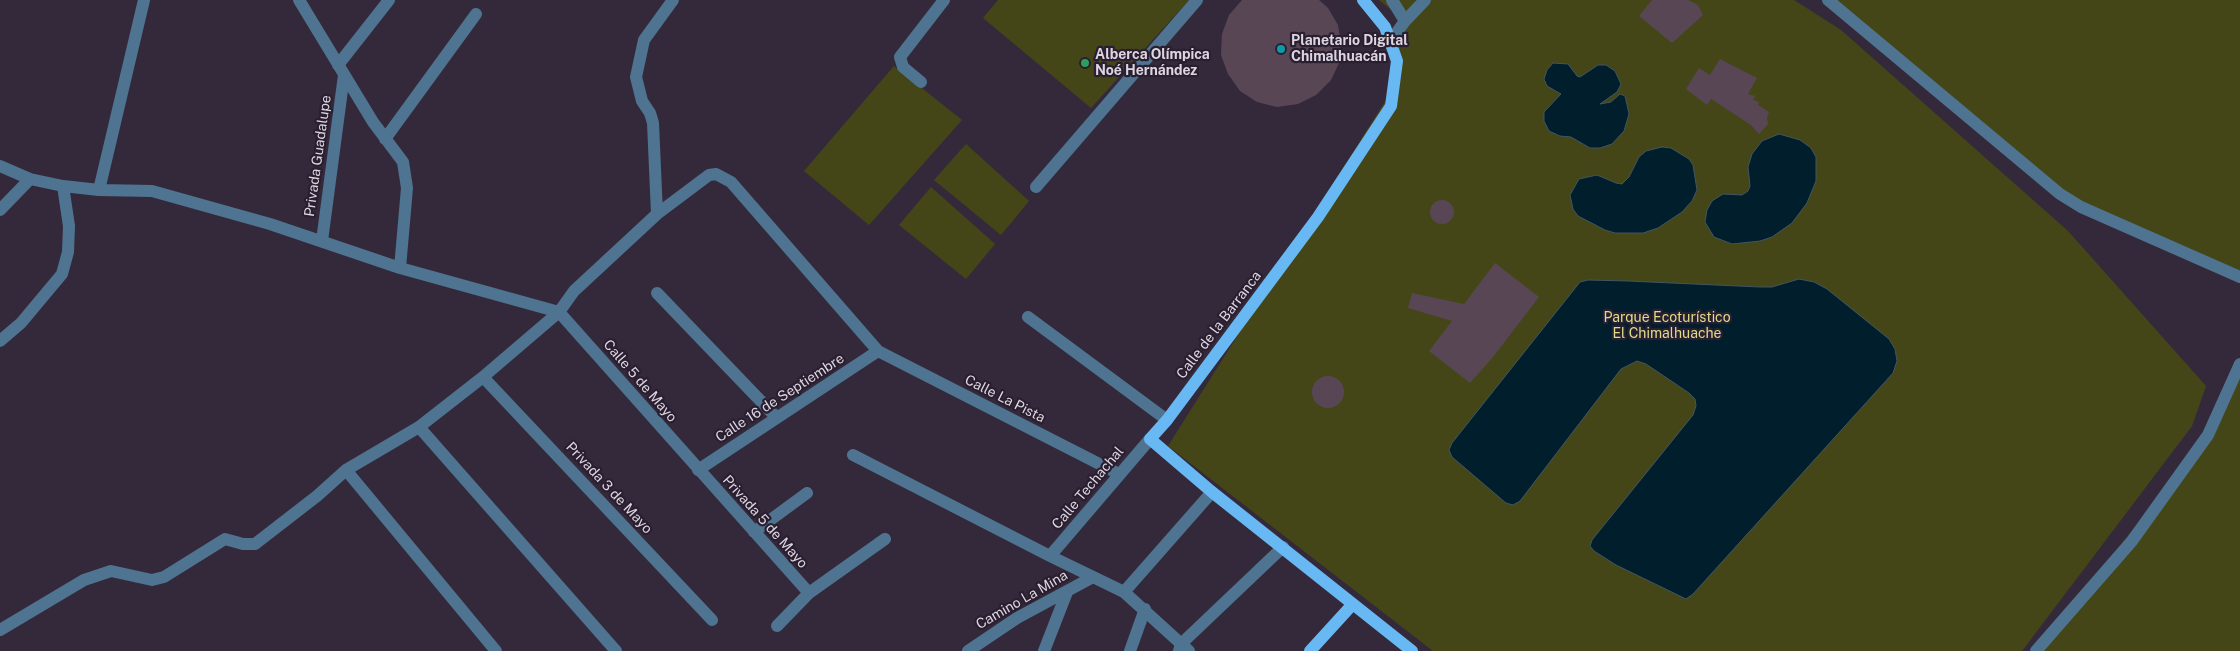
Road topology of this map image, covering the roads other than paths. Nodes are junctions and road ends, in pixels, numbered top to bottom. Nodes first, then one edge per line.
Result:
1 (144, 0) edge
2 (299, 0) edge
3 (390, 0) edge
4 (673, 0) edge
5 (944, 0) edge
6 (1197, 0) edge
7 (1363, 0) edge
8 (1392, 0) edge
9 (1425, 0) edge
10 (1828, 0) edge
11 (476, 14) dead end
12 (1405, 21) junction
13 (1390, 42) junction
14 (341, 70) junction
15 (921, 82) dead end
16 (385, 139) junction
17 (0, 166) edge
18 (30, 180) junction
19 (63, 186) junction
20 (1036, 187) dead end
21 (99, 190) junction
22 (0, 210) edge
23 (657, 214) junction
24 (322, 241) junction
25 (400, 268) junction
26 (2240, 277) edge
27 (657, 293) dead end
28 (559, 312) junction
29 (1028, 317) dead end
30 (0, 341) edge
31 (878, 351) junction
32 (2240, 364) edge
33 (483, 377) junction
34 (2236, 380) edge
35 (777, 418) junction
36 (1167, 420) junction
37 (419, 427) junction
38 (1150, 439) junction
39 (853, 455) dead end
40 (346, 470) junction
41 (698, 470) junction
42 (1119, 474) junction
43 (1212, 492) junction
44 (807, 493) dead end
45 (754, 532) junction
46 (884, 539) dead end
47 (1284, 547) junction
48 (1050, 556) junction
49 (1092, 577) junction
50 (1067, 592) junction
51 (1124, 592) junction
52 (810, 593) junction
53 (1352, 605) junction
54 (1144, 609) junction
55 (712, 620) dead end
56 (777, 626) dead end
57 (0, 630) edge
58 (1183, 649) edge
59 (496, 651) edge
60 (616, 651) edge
61 (968, 651) edge
62 (1044, 651) edge
63 (1130, 651) edge
64 (1310, 651) edge
65 (1412, 651) edge
66 (2036, 651) edge

1 - 21 street
2 - 14 street
3 - 14 street
4 - 23 street
5 - 15 street
6 - 20 street
7 - 13 main road, Calle de la Barranca
8 - 12 street
9 - 12 street
10 - 26 street
11 - 16 street
12 - 13 street
13 - 36 main road, Calle de la Barranca
14 - 16 street
14 - 24 street, Privada Guadalupe
16 - 25 street
17 - 18 street
18 - 19 street
18 - 22 street
19 - 21 street
19 - 30 street
21 - 24 street
23 - 28 street
23 - 31 street
24 - 25 street
25 - 28 street
27 - 35 street
28 - 33 street
28 - 41 street, Calle 5 de Mayo
29 - 36 street
31 - 35 street, Calle 16 de Septiembre
31 - 42 street, Calle La Pista
32 - 34 street
33 - 37 street
33 - 55 street, Privada 3 de Mayo
34 - 66 street
35 - 41 street, Calle 16 de Septiembre
36 - 38 main road, Calle de la Barranca
37 - 40 street
37 - 60 street
38 - 42 street, Calle Techachal
38 - 43 main road
39 - 48 street
40 - 57 street
40 - 59 street
41 - 45 street, Privada 5 de Mayo
42 - 48 street, Calle Techachal
43 - 47 main road
43 - 51 street
44 - 45 street
45 - 52 street, Privada 5 de Mayo
46 - 52 street
47 - 53 main road
47 - 58 street
48 - 49 street
49 - 50 street, Camino La Mina
49 - 51 street
50 - 61 street, Camino La Mina
50 - 62 street
51 - 54 street
52 - 56 street
53 - 64 main road
53 - 65 main road
54 - 58 street
54 - 63 street

